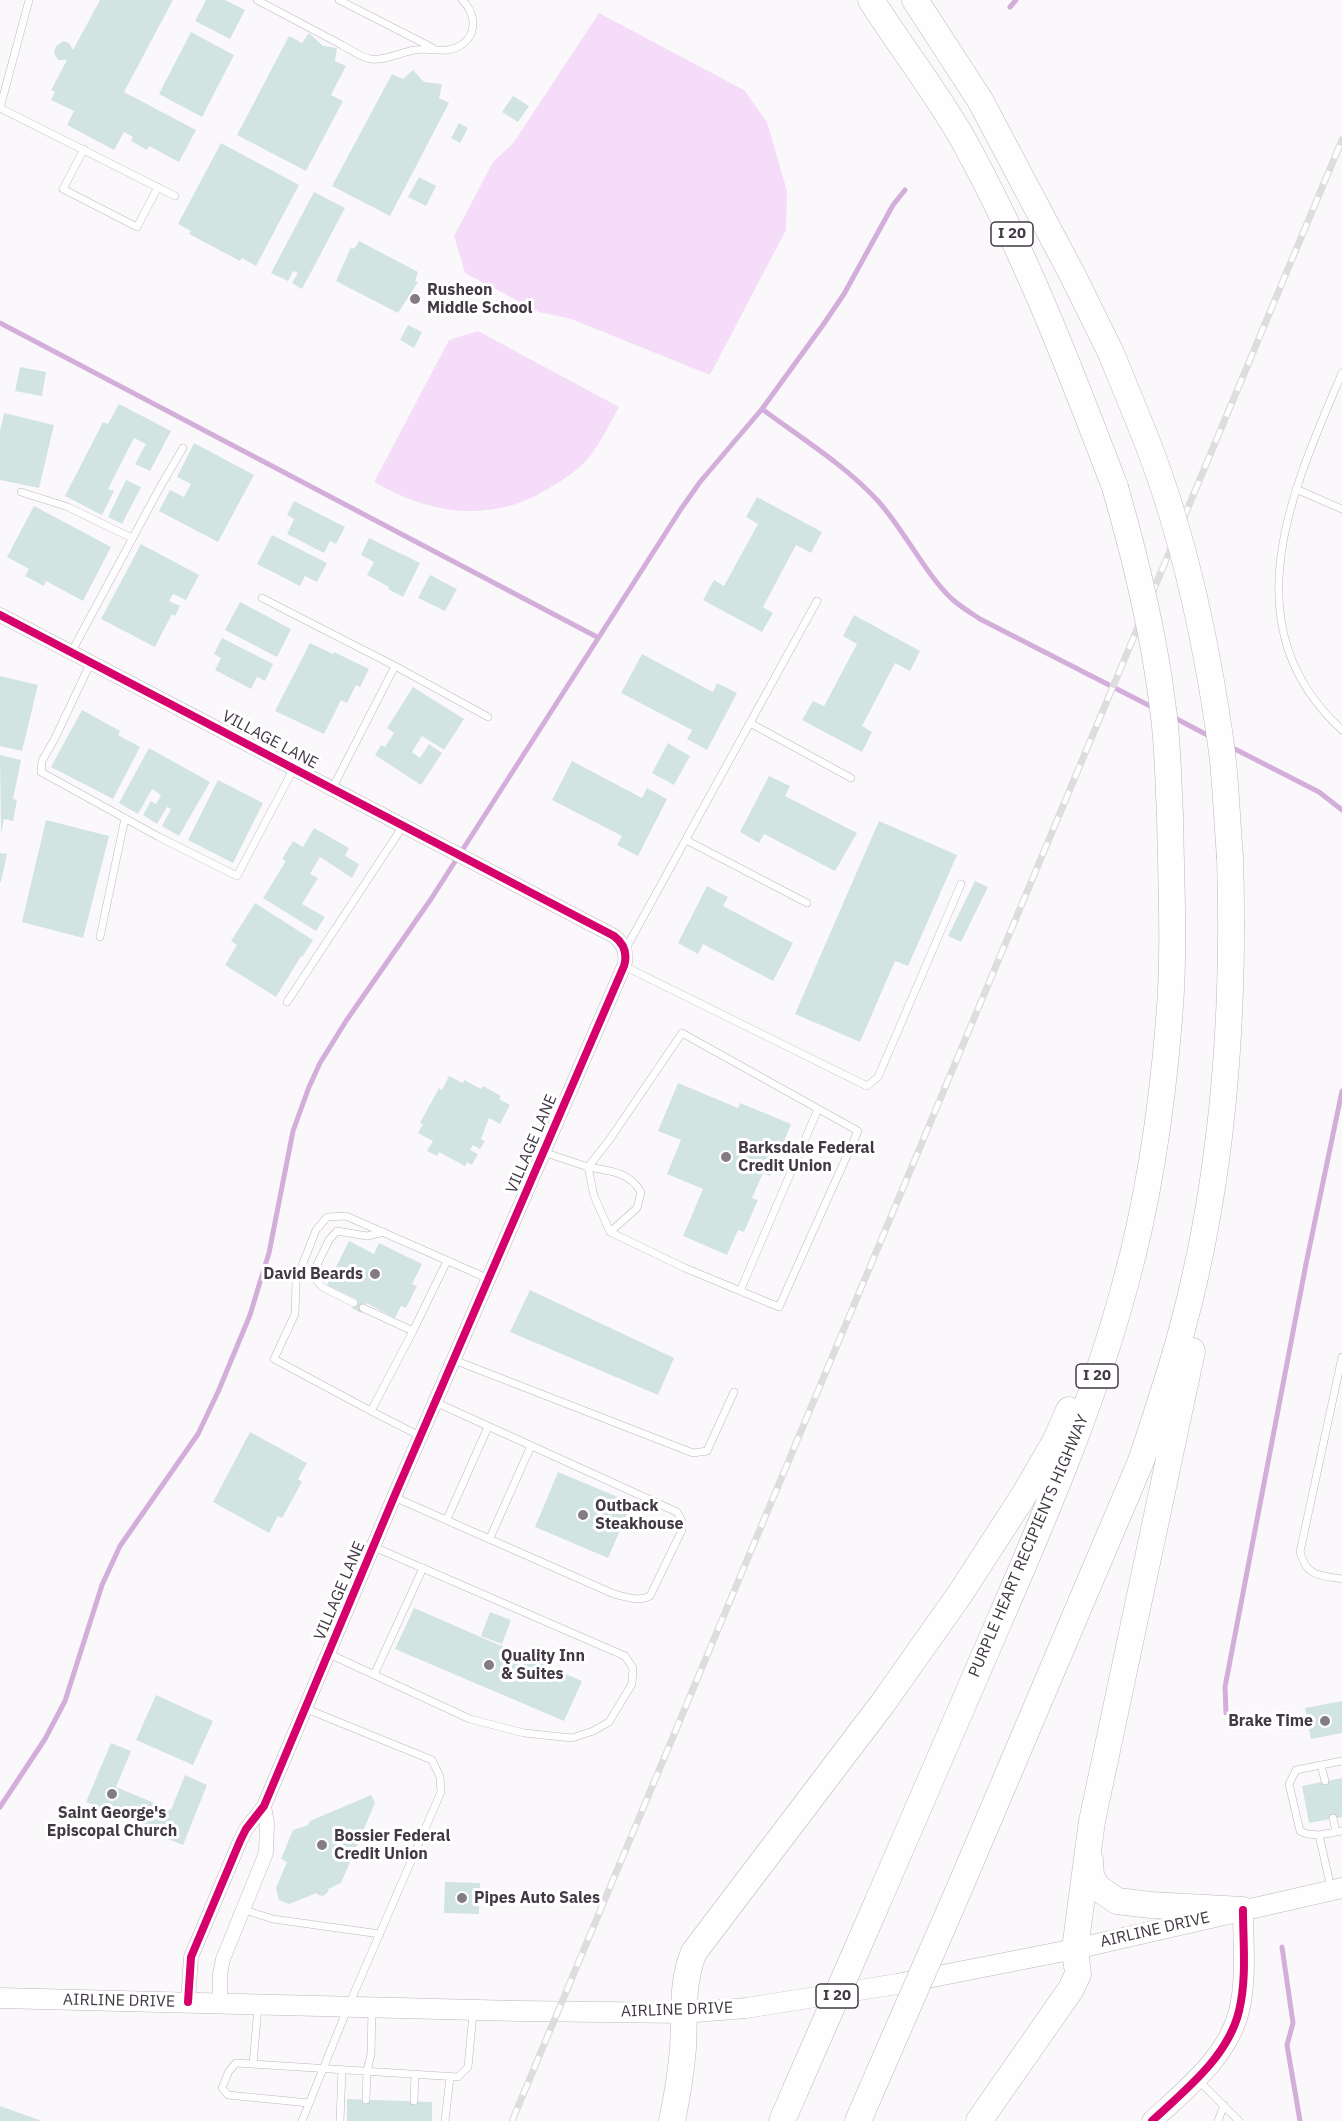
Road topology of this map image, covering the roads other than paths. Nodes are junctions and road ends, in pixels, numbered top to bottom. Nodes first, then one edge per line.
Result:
1 (29, 0) edge
2 (257, 0) edge
3 (339, 0) edge
4 (462, 0) edge
5 (871, 0) edge
6 (915, 0) edge
7 (434, 49) junction
8 (0, 108) edge
9 (84, 149) junction
10 (158, 187) junction
11 (175, 196) dead end
12 (1342, 373) edge
13 (183, 448) dead end
14 (1296, 489) junction
15 (21, 492) dead end
16 (1342, 509) edge
17 (132, 538) junction
18 (262, 598) dead end
19 (817, 601) dead end
20 (0, 615) edge
21 (72, 651) junction
22 (91, 662) junction
23 (395, 666) junction
24 (488, 717) dead end
25 (750, 723) junction
26 (1342, 730) edge
27 (294, 768) junction
28 (851, 778) dead end
29 (332, 789) junction
30 (125, 818) junction
31 (403, 826) junction
32 (686, 840) junction
33 (961, 884) dead end
34 (807, 903) dead end
35 (100, 937) dead end
36 (625, 950) junction
37 (624, 966) junction
38 (287, 1002) dead end
39 (818, 1108) junction
40 (543, 1152) junction
41 (588, 1167) junction
42 (1213, 1182) junction
43 (610, 1232) junction
44 (384, 1233) junction
45 (447, 1260) junction
46 (489, 1279) junction
47 (740, 1291) junction
48 (354, 1304) dead end
49 (363, 1308) dead end
50 (414, 1331) junction
51 (1106, 1345) junction
52 (1342, 1357) edge
53 (454, 1360) junction
54 (734, 1392) dead end
55 (435, 1402) junction
56 (371, 1411) junction
57 (488, 1427) junction
58 (420, 1436) junction
59 (531, 1446) junction
60 (394, 1497) junction
61 (447, 1519) junction
62 (490, 1538) junction
63 (374, 1547) junction
64 (423, 1568) junction
65 (1342, 1580) edge
66 (327, 1653) junction
67 (374, 1675) junction
68 (304, 1708) junction
69 (1342, 1761) edge
70 (1321, 1765) junction
71 (1325, 1781) dead end
72 (264, 1806) junction
73 (1333, 1818) dead end
74 (1092, 1821) junction
75 (1339, 1831) edge
76 (1319, 1835) junction
77 (1337, 1889) edge
78 (241, 1909) junction
79 (1243, 1910) junction
80 (380, 1934) junction
81 (1075, 1949) junction
82 (0, 1998) edge
83 (188, 2002) junction
84 (220, 2003) junction
85 (258, 2004) junction
86 (348, 2007) junction
87 (372, 2007) junction
88 (474, 2010) junction
89 (683, 2013) junction
90 (253, 2064) junction
91 (323, 2069) junction
92 (342, 2070) junction
93 (367, 2071) junction
94 (415, 2074) junction
95 (450, 2077) junction
96 (1197, 2078) junction
97 (366, 2100) dead end
98 (414, 2101) dead end
99 (309, 2103) junction
100 (1224, 2105) junction
101 (302, 2121) edge
102 (339, 2121) edge
103 (445, 2121) edge
104 (672, 2121) edge
105 (782, 2121) edge
106 (858, 2121) edge
107 (979, 2121) edge
108 (1152, 2121) edge
109 (1218, 2121) edge
110 (1239, 2121) edge

1 - 8 lane
2 - 7 lane
3 - 7 lane
4 - 7 lane
5 - 51 highway, PURPLE HEART RECIPIENTS HIGHWAY / I 20, bridge
6 - 42 highway, I 20, bridge
8 - 9 lane
9 - 10 lane
9 - 10 lane
10 - 11 lane
12 - 14 lane
13 - 17 lane
14 - 16 lane
14 - 26 lane
15 - 17 lane
17 - 21 lane
18 - 23 lane
19 - 25 lane
20 - 21 street, VILLAGE LANE
21 - 22 street, VILLAGE LANE
22 - 27 street, VILLAGE LANE
22 - 30 lane
23 - 24 lane
23 - 29 lane
25 - 28 lane
25 - 32 lane
27 - 29 street, VILLAGE LANE
27 - 30 lane
29 - 31 street, VILLAGE LANE
30 - 35 lane
31 - 36 street, VILLAGE LANE
31 - 38 lane
32 - 34 lane
32 - 36 lane
33 - 37 lane
36 - 37 street, VILLAGE LANE
37 - 40 street, VILLAGE LANE
39 - 41 lane
39 - 47 lane
39 - 47 lane
40 - 41 lane
40 - 46 street, VILLAGE LANE
41 - 43 lane
41 - 43 lane
42 - 74 highway
42 - 106 highway, I 20, bridge
43 - 47 lane
44 - 45 lane
44 - 48 lane
44 - 56 lane
45 - 46 lane
45 - 50 lane
46 - 53 street, VILLAGE LANE
49 - 50 lane
50 - 56 lane
51 - 89 highway
51 - 105 highway, PURPLE HEART RECIPIENTS HIGHWAY / I 20, bridge
52 - 65 lane
53 - 54 lane
53 - 55 street, VILLAGE LANE
55 - 57 lane
55 - 58 street, VILLAGE LANE
56 - 58 lane
57 - 59 lane
57 - 61 lane
58 - 60 street, VILLAGE LANE
59 - 62 lane
59 - 62 lane
60 - 61 lane
60 - 63 street, VILLAGE LANE
61 - 62 lane
63 - 64 lane
63 - 66 street, VILLAGE LANE
64 - 67 lane
64 - 67 lane
66 - 67 lane
66 - 68 street, VILLAGE LANE
68 - 72 street, VILLAGE LANE
68 - 80 lane
69 - 70 lane
70 - 71 lane
70 - 76 lane
72 - 78 street, VILLAGE LANE
72 - 83 street, VILLAGE LANE
73 - 75 lane
74 - 79 highway
74 - 81 highway
75 - 76 lane
76 - 77 lane
77 - 79 main road, AIRLINE DRIVE
78 - 80 lane
78 - 84 street, VILLAGE LANE
79 - 81 main road, AIRLINE DRIVE
79 - 96 main road
80 - 86 lane
81 - 89 main road, AIRLINE DRIVE
81 - 107 highway
82 - 83 main road, AIRLINE DRIVE
83 - 84 main road, AIRLINE DRIVE
84 - 85 main road, AIRLINE DRIVE
85 - 86 main road, AIRLINE DRIVE
85 - 90 lane
86 - 87 main road, AIRLINE DRIVE
86 - 91 lane
87 - 88 main road, AIRLINE DRIVE
87 - 93 lane
88 - 89 main road, AIRLINE DRIVE
88 - 95 lane
89 - 104 highway
90 - 91 lane
90 - 99 lane
91 - 92 lane
91 - 99 lane
92 - 93 lane
92 - 102 lane
93 - 94 lane
93 - 97 lane
94 - 95 lane
94 - 98 lane
95 - 103 lane
96 - 100 lane
96 - 108 main road
99 - 101 lane
100 - 109 lane
100 - 110 lane

